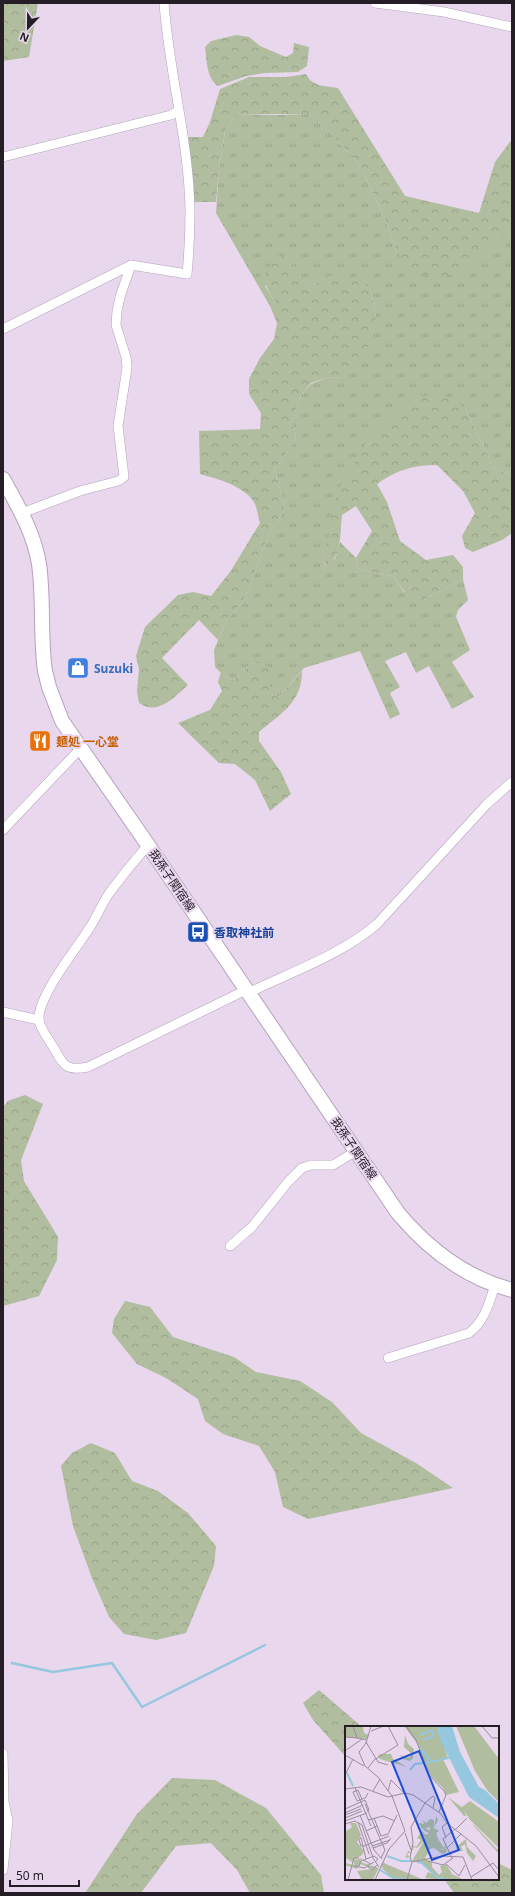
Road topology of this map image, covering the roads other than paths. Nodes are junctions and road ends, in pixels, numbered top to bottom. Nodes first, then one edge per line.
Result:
1 (164, 3) edge
2 (374, 3) edge
3 (512, 27) edge
4 (178, 111) junction
5 (3, 156) edge
6 (131, 265) junction
7 (3, 328) edge
8 (3, 479) edge
9 (22, 513) junction
10 (81, 748) junction
11 (512, 782) edge
12 (3, 830) edge
13 (148, 844) junction
14 (247, 991) junction
15 (3, 1012) edge
16 (39, 1020) junction
17 (356, 1151) junction
18 (230, 1246) dead end
19 (495, 1285) junction
20 (512, 1290) edge
21 (388, 1358) dead end
22 (3, 1754) edge
23 (3, 1870) edge

1 - 4 street
2 - 3 street
4 - 5 street
4 - 6 street
6 - 7 street
6 - 9 street
8 - 9 main road, 我孫子関宿線
9 - 10 main road, 我孫子関宿線
10 - 12 street
10 - 13 main road, 我孫子関宿線
11 - 14 street
13 - 14 main road, 我孫子関宿線
13 - 16 street
14 - 16 street
14 - 17 main road, 我孫子関宿線
15 - 16 street
17 - 18 street
17 - 19 main road, 我孫子関宿線
19 - 20 main road, 我孫子関宿線
19 - 21 street
22 - 23 street

